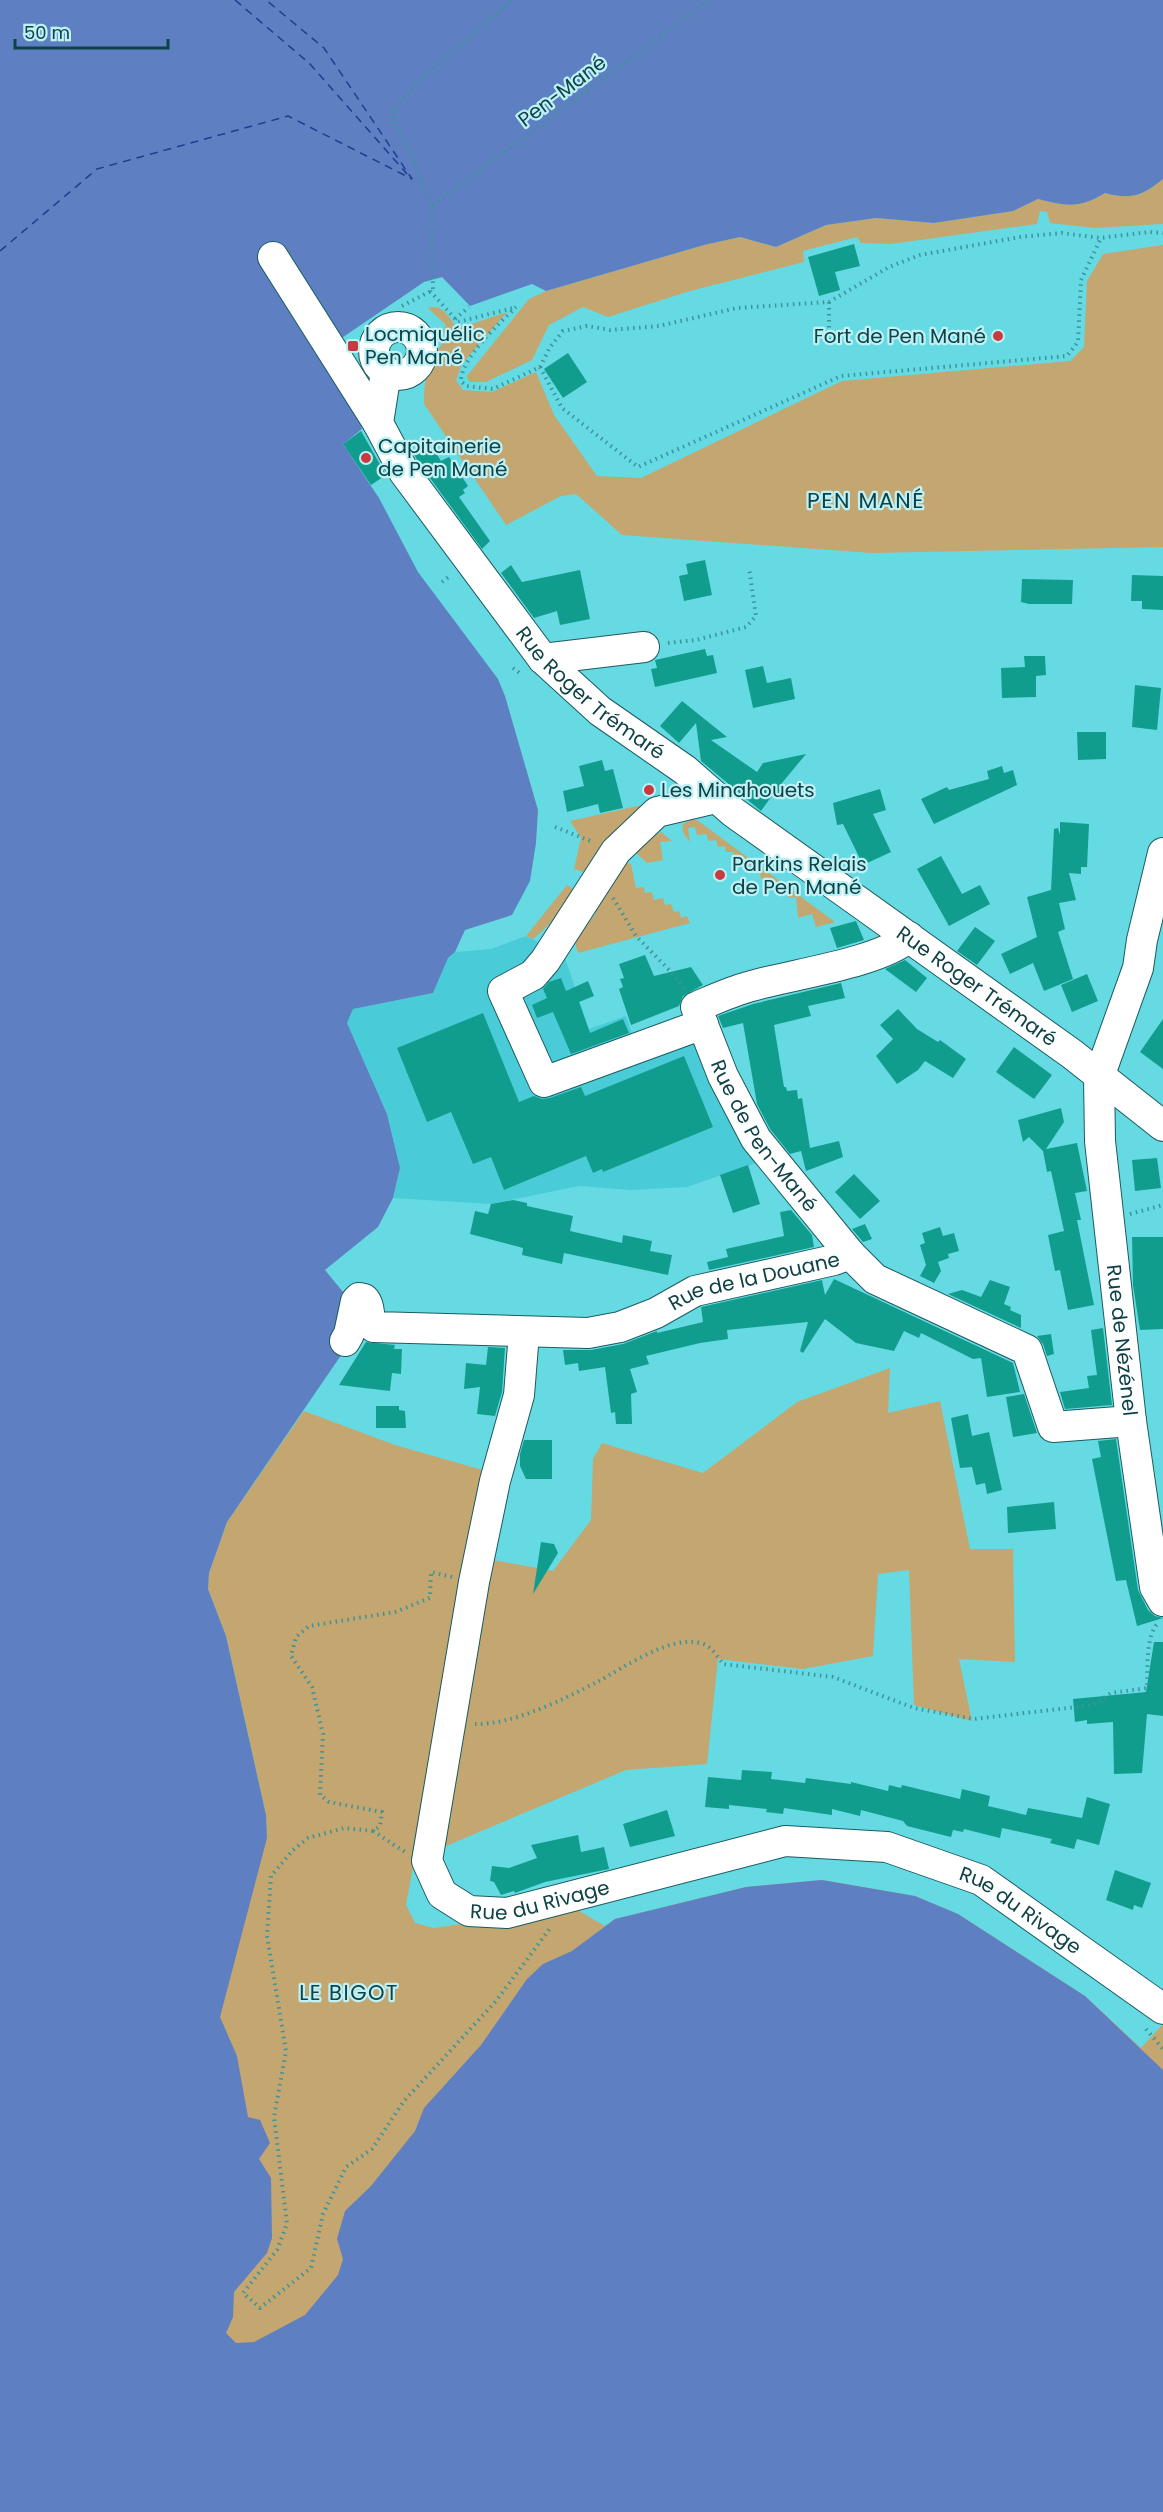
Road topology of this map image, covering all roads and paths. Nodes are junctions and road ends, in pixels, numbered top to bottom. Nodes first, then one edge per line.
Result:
1 (512, 0) edge
2 (709, 0) edge
3 (419, 176) junction
4 (412, 179) dead end
5 (432, 206) junction
6 (1163, 233) edge
7 (1101, 238) junction
8 (273, 257) dead end
9 (432, 290) junction
10 (829, 302) junction
11 (402, 306) dead end
12 (469, 307) dead end
13 (455, 319) junction
14 (829, 339) dead end
15 (540, 367) junction
16 (841, 368) dead end
17 (386, 372) dead end
18 (842, 376) junction
19 (378, 423) junction
20 (749, 568) dead end
21 (644, 647) joint
22 (543, 659) junction
23 (716, 798) junction
24 (555, 826) dead end
25 (616, 851) junction
26 (1163, 853) edge
27 (600, 875) junction
28 (909, 937) junction
29 (1153, 937) edge
30 (699, 1016) junction
31 (1099, 1077) junction
32 (1163, 1126) edge
33 (1163, 1205) edge
34 (1110, 1220) junction
35 (850, 1254) junction
36 (524, 1333) junction
37 (345, 1341) dead end
38 (1131, 1421) junction
39 (474, 1582) junction
40 (1163, 1601) edge
41 (1163, 1618) edge
42 (451, 1723) junction
43 (373, 1831) junction
44 (428, 1855) junction
45 (573, 1897) junction
46 (1163, 2009) edge

1 - 3 path
2 - 5 path, Pen-Mané
3 - 4 path
3 - 5 path
5 - 9 path
6 - 7 path
7 - 10 path
7 - 18 path
8 - 19 street, Rue Roger Trémaré
9 - 11 path
9 - 13 path
10 - 14 path
10 - 15 path
12 - 13 path
13 - 15 path
15 - 18 path
16 - 18 path
17 - 19 street
19 - 22 street, Rue Roger Trémaré
20 - 21 path
21 - 22 street
22 - 23 street, Rue Roger Trémaré
23 - 25 street
23 - 28 street, Rue Roger Trémaré
24 - 25 path
25 - 27 street
26 - 29 street
27 - 30 path
27 - 30 street
28 - 30 street
28 - 31 street, Rue Roger Trémaré
29 - 31 street
30 - 35 street, Rue de Pen-Mané
31 - 32 street, Rue Roger Trémaré
31 - 34 street, Rue de Nézénel
33 - 34 path
34 - 38 street, Rue de Nézénel
35 - 36 street, Rue de la Douane
35 - 38 street, Rue de la Douane
36 - 37 street, Rue de la Douane
36 - 39 street, Rue du Rivage
38 - 40 street, Rue de Nézénel
39 - 42 street, Rue du Rivage
39 - 43 path
41 - 42 path
42 - 44 street, Rue du Rivage
43 - 44 path
43 - 45 path
44 - 45 street, Rue du Rivage
45 - 46 street, Rue du Rivage

